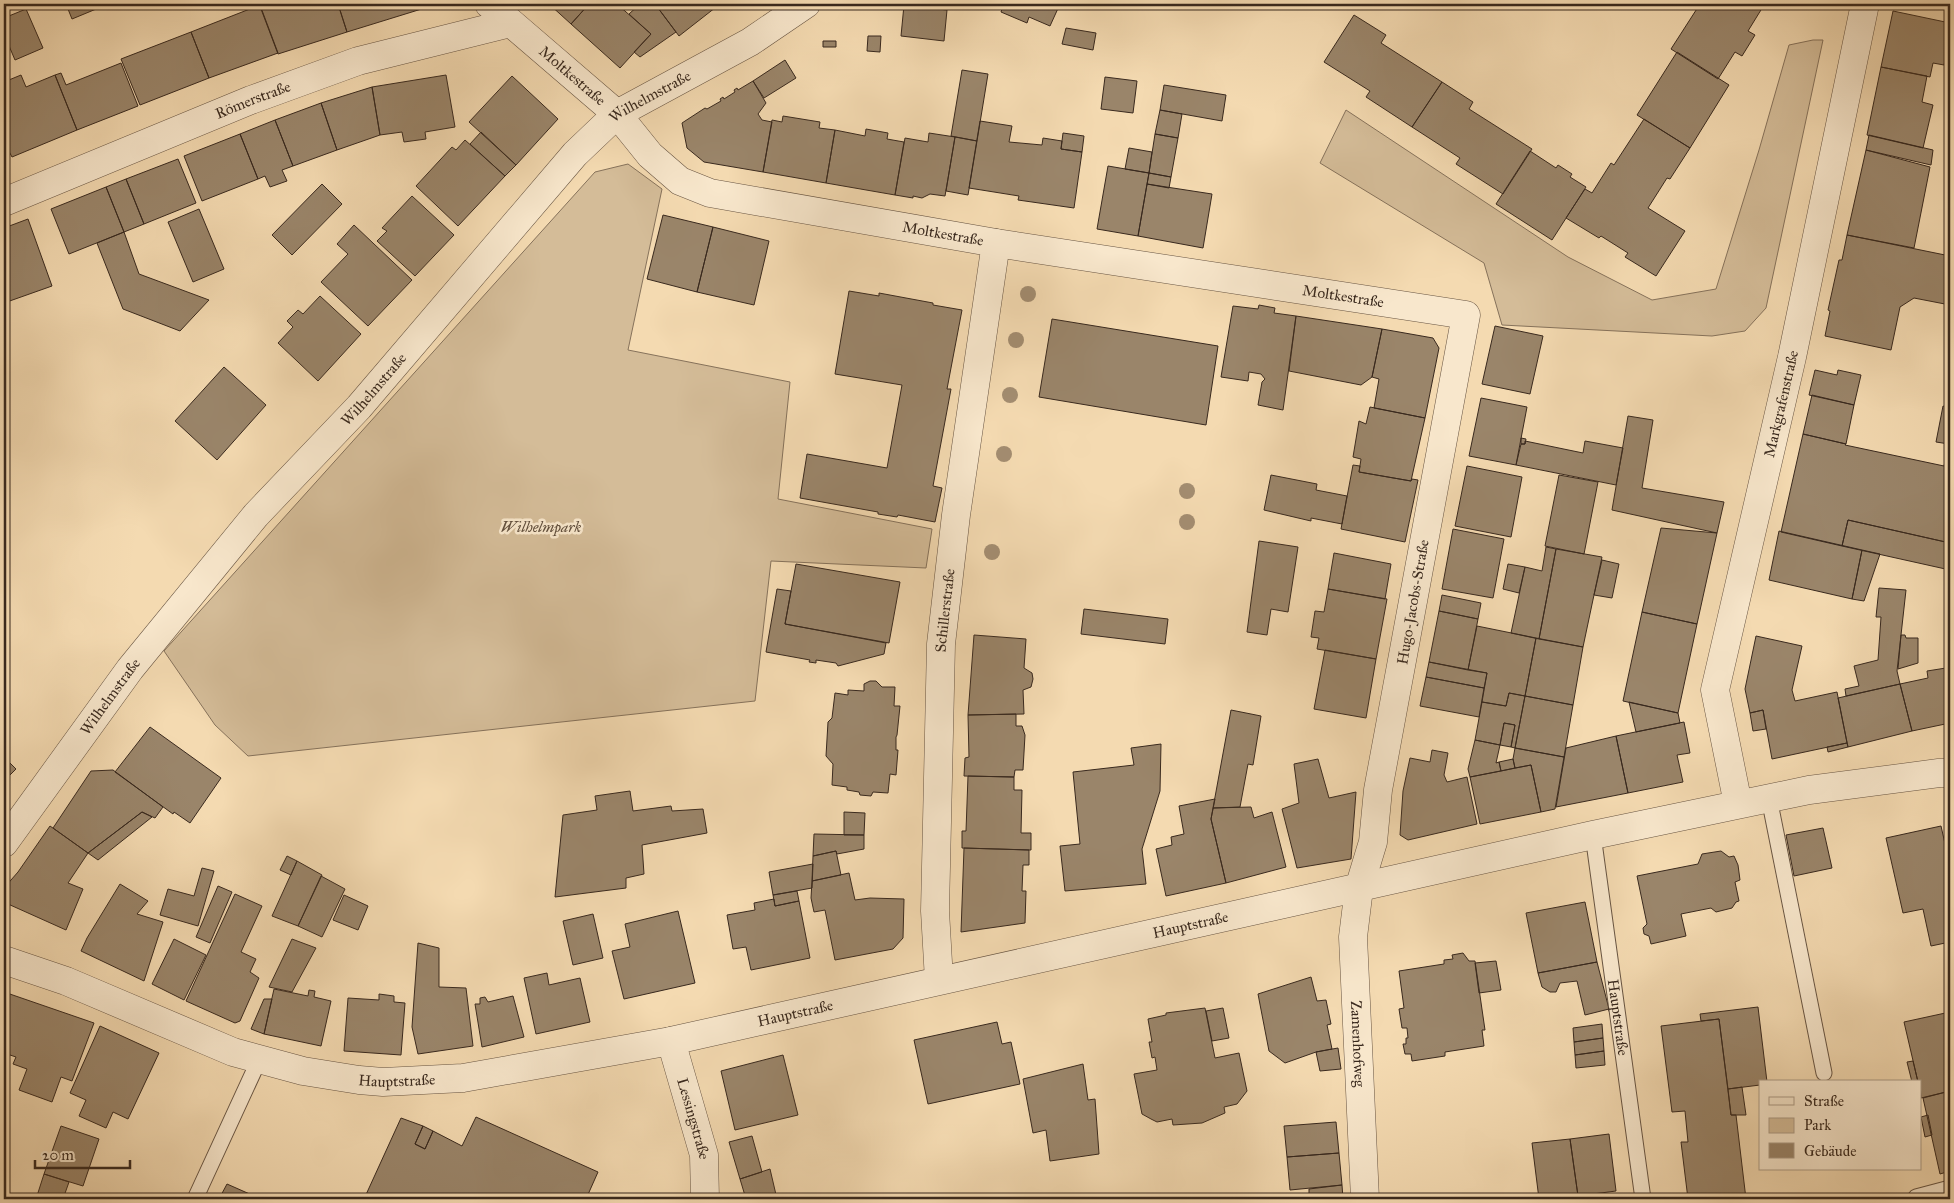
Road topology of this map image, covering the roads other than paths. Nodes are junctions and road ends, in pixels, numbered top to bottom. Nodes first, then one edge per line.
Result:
1 (489, 4) edge
2 (806, 4) edge
3 (1865, 4) edge
4 (510, 23) junction
5 (618, 114) junction
6 (4, 202) edge
7 (996, 243) junction
8 (1466, 315) joint
9 (1950, 773) edge
10 (1769, 798) junction
11 (1738, 804) junction
12 (1593, 835) junction
13 (4, 843) edge
14 (1359, 888) junction
15 (4, 960) edge
16 (939, 980) junction
17 (671, 1041) junction
18 (259, 1060) junction
19 (1824, 1073) dead end
20 (1950, 1188) edge
21 (1916, 1197) dead end
22 (195, 1199) edge
23 (705, 1199) edge
24 (1365, 1199) edge
25 (1643, 1199) edge

1 - 4 street, Moltkestraße
2 - 5 street, Wilhelmstraße
3 - 11 street, Markgrafenstraße
4 - 5 street, Moltkestraße
4 - 6 street, Römerstraße
5 - 7 street, Moltkestraße
5 - 13 street, Wilhelmstraße
7 - 8 street, Moltkestraße
7 - 16 street, Schillerstraße
8 - 14 street, Hugo-Jacobs-Straße
9 - 10 street, Hauptstraße
10 - 11 street, Hauptstraße
10 - 19 lane
11 - 12 street, Hauptstraße
12 - 14 street, Hauptstraße
12 - 25 lane, Hauptstraße
14 - 16 street, Hauptstraße
14 - 24 street, Zamenhofweg
15 - 18 street, Hauptstraße
16 - 17 street, Hauptstraße
17 - 18 street, Hauptstraße
17 - 23 street, Lessingstraße
18 - 22 lane
20 - 21 lane

